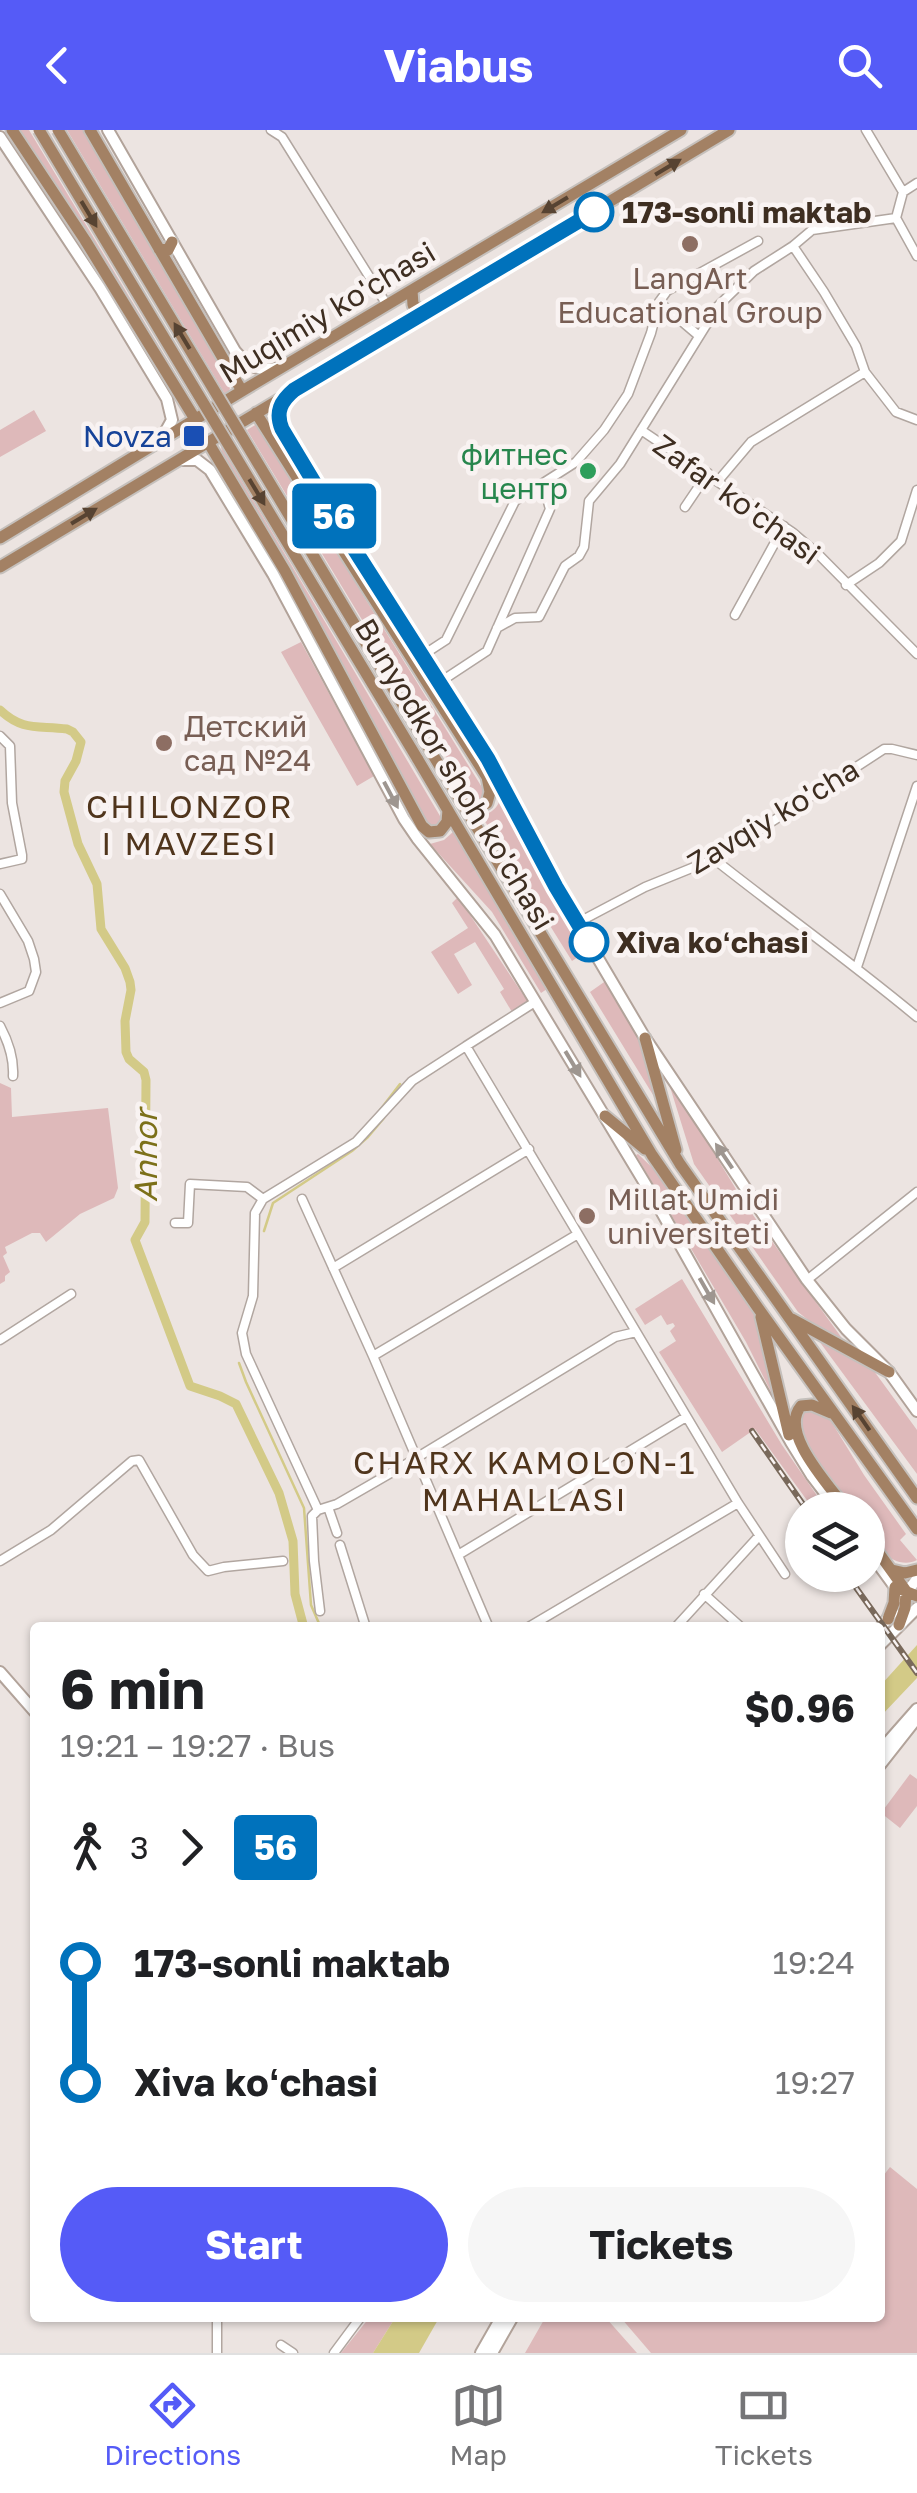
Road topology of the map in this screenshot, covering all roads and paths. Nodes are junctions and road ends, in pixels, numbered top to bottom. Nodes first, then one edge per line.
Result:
1 (12, 130) edge
2 (39, 130) edge
3 (58, 130) edge
4 (90, 130) edge
5 (108, 130) edge
6 (271, 130) edge
7 (680, 130) edge
8 (866, 130) edge
9 (723, 131) edge
10 (285, 134) edge
11 (668, 134) edge
12 (0, 137) edge
13 (917, 183) edge
14 (903, 192) junction
15 (896, 218) junction
16 (758, 241) dead end
17 (172, 242) junction
18 (793, 246) junction
19 (160, 249) junction
20 (917, 256) edge
21 (412, 290) junction
22 (658, 302) junction
23 (387, 304) junction
24 (425, 313) junction
25 (699, 336) junction
26 (289, 363) junction
27 (865, 372) junction
28 (294, 390) junction
29 (242, 391) junction
30 (256, 413) junction
31 (195, 420) junction
32 (917, 420) edge
33 (640, 430) junction
34 (208, 442) junction
35 (155, 444) junction
36 (174, 462) junction
37 (708, 473) junction
38 (718, 480) junction
39 (543, 484) junction
40 (917, 490) edge
41 (685, 507) dead end
42 (784, 526) junction
43 (0, 538) edge
44 (0, 566) edge
45 (846, 584) junction
46 (292, 598) junction
47 (735, 615) dead end
48 (497, 628) junction
49 (917, 654) edge
50 (423, 655) junction
51 (440, 682) junction
52 (0, 736) edge
53 (917, 756) edge
54 (917, 786) edge
55 (462, 802) junction
56 (448, 810) junction
57 (714, 859) junction
58 (0, 864) edge
59 (0, 894) edge
60 (578, 923) junction
61 (856, 967) junction
62 (535, 1002) junction
63 (0, 1003) edge
64 (917, 1016) edge
65 (0, 1026) edge
66 (646, 1038) junction
67 (466, 1046) junction
68 (13, 1076) dead end
69 (605, 1116) junction
70 (529, 1150) junction
71 (652, 1155) junction
72 (680, 1164) junction
73 (917, 1192) edge
74 (263, 1199) junction
75 (302, 1199) dead end
76 (174, 1223) dead end
77 (578, 1234) junction
78 (333, 1268) junction
79 (807, 1280) junction
80 (71, 1294) dead end
81 (758, 1308) junction
82 (788, 1317) junction
83 (636, 1332) junction
84 (0, 1340) edge
85 (373, 1356) junction
86 (889, 1372) junction
87 (917, 1411) edge
88 (686, 1416) junction
89 (838, 1418) junction
90 (791, 1442) junction
91 (416, 1458) junction
92 (824, 1492) edge
93 (834, 1492) edge
94 (917, 1498) edge
95 (738, 1502) junction
96 (323, 1509) junction
97 (917, 1529) edge
98 (337, 1533) dead end
99 (759, 1536) junction
100 (340, 1545) dead end
101 (458, 1555) junction
102 (0, 1561) edge
103 (283, 1562) dead end
104 (885, 1563) edge
105 (885, 1568) edge
106 (890, 1570) junction
107 (917, 1570) edge
108 (785, 1574) dead end
109 (917, 1579) edge
110 (906, 1591) edge
111 (704, 1594) junction
112 (917, 1608) edge
113 (320, 1611) dead end
114 (364, 1622) edge
115 (486, 1622) edge
116 (536, 1622) edge
117 (680, 1622) edge
118 (735, 1622) edge
119 (889, 1624) edge
120 (0, 1672) edge
121 (30, 1706) edge
122 (917, 1708) edge
123 (917, 1718) edge
124 (885, 1745) edge
125 (885, 1758) edge
126 (217, 2322) edge
127 (357, 2322) edge
128 (499, 2322) edge
129 (510, 2322) edge
130 (281, 2345) dead end
131 (216, 2353) edge
132 (292, 2353) edge
133 (334, 2353) edge
134 (481, 2353) edge
135 (492, 2353) edge

1 - 31 main road
2 -> 56 main road, Bunyodkor shoh ko'chasi, bridge
55 -> 3 main road, Bunyodkor shoh ko'chasi, bridge
4 - 19 main road
5 - 17 street
6 - 10 street
7 - 11 main road, Muqimiy ko'chasi
8 - 14 street
24 -> 9 main road, Muqimiy ko'chasi
10 - 23 street
11 -> 21 main road, Muqimiy ko'chasi
12 - 35 street
13 - 14 street
14 - 15 street
15 - 18 street
15 - 20 street
16 - 22 street
17 - 19 main road
17 - 26 street
18 - 25 street
18 - 27 street
19 - 29 main road
21 - 23 main road, Muqimiy ko'chasi
21 - 24 main road
22 - 25 street
22 - 39 street
23 - 26 main road, Muqimiy ko'chasi
24 - 28 main road, Muqimiy ko'chasi
25 - 33 street
26 - 29 main road, Muqimiy ko'chasi
27 - 32 street
27 - 38 street
28 - 30 main road, Muqimiy ko'chasi
28 - 50 street
29 - 31 main road, Muqimiy ko'chasi
30 - 34 main road, Muqimiy ko'chasi
30 - 55 main road
31 - 35 main road, Muqimiy ko'chasi
33 - 37 street, Zafar ko'chasi
33 - 48 street
34 - 36 main road, Muqimiy ko'chasi
34 - 46 main road
35 - 43 main road, Muqimiy ko'chasi
44 -> 36 main road, Muqimiy ko'chasi
36 - 46 street
37 - 38 street, Zafar ko'chasi
37 - 41 street
38 - 42 street, Zafar ko'chasi
39 - 48 street
39 - 50 street
40 - 45 street
42 - 45 street, Zafar ko'chasi
42 - 47 street
45 - 49 street, Zafar ko'chasi
46 - 56 main road
46 -> 62 street
48 - 51 street
50 - 51 street
51 - 60 street
52 - 58 street
53 - 57 street, Zavqiy ko'cha
54 - 61 street
55 - 72 main road, Bunyodkor shoh ko'chasi
56 - 71 main road, Bunyodkor shoh ko'chasi
57 - 60 street, Zavqiy ko'cha
57 - 61 street
59 - 63 street
60 - 66 street
61 - 64 street
62 - 67 street
62 -> 69 street
65 - 68 street
66 - 72 main road
79 -> 66 street
67 - 70 street
67 - 74 street
69 - 71 main road
69 -> 90 street
70 - 77 street
70 - 78 street
71 - 81 main road, Bunyodkor shoh ko'chasi
72 - 82 main road, Bunyodkor shoh ko'chasi
73 - 79 street
74 - 76 street
74 - 96 street
75 - 78 street
77 - 83 street
77 - 85 street
78 - 85 street
79 - 86 street
80 - 84 street
81 - 89 main road, Bunyodkor shoh ko'chasi
81 - 90 main road
82 - 86 main road
94 -> 82 main road, Bunyodkor shoh ko'chasi
83 - 88 street
83 - 91 street
85 - 91 street
86 - 87 street
88 - 95 street
88 - 101 street
89 - 93 main road
89 - 97 main road, Bunyodkor shoh ko'chasi
90 - 92 street
91 - 96 street
91 - 101 street
95 - 99 street
95 - 116 street
96 - 98 street
96 - 113 street
99 - 108 street
99 - 111 street
100 - 114 street
101 - 115 street
102 - 103 street
104 - 106 main road
105 - 110 street
106 - 107 main road
106 - 110 main road
109 - 110 street
110 - 119 main road
111 - 117 street
111 - 118 street
112 - 119 street
120 - 121 street
122 - 124 street
123 - 125 street
126 - 131 street
127 - 133 street
128 - 134 street
129 - 135 street
130 - 132 street

